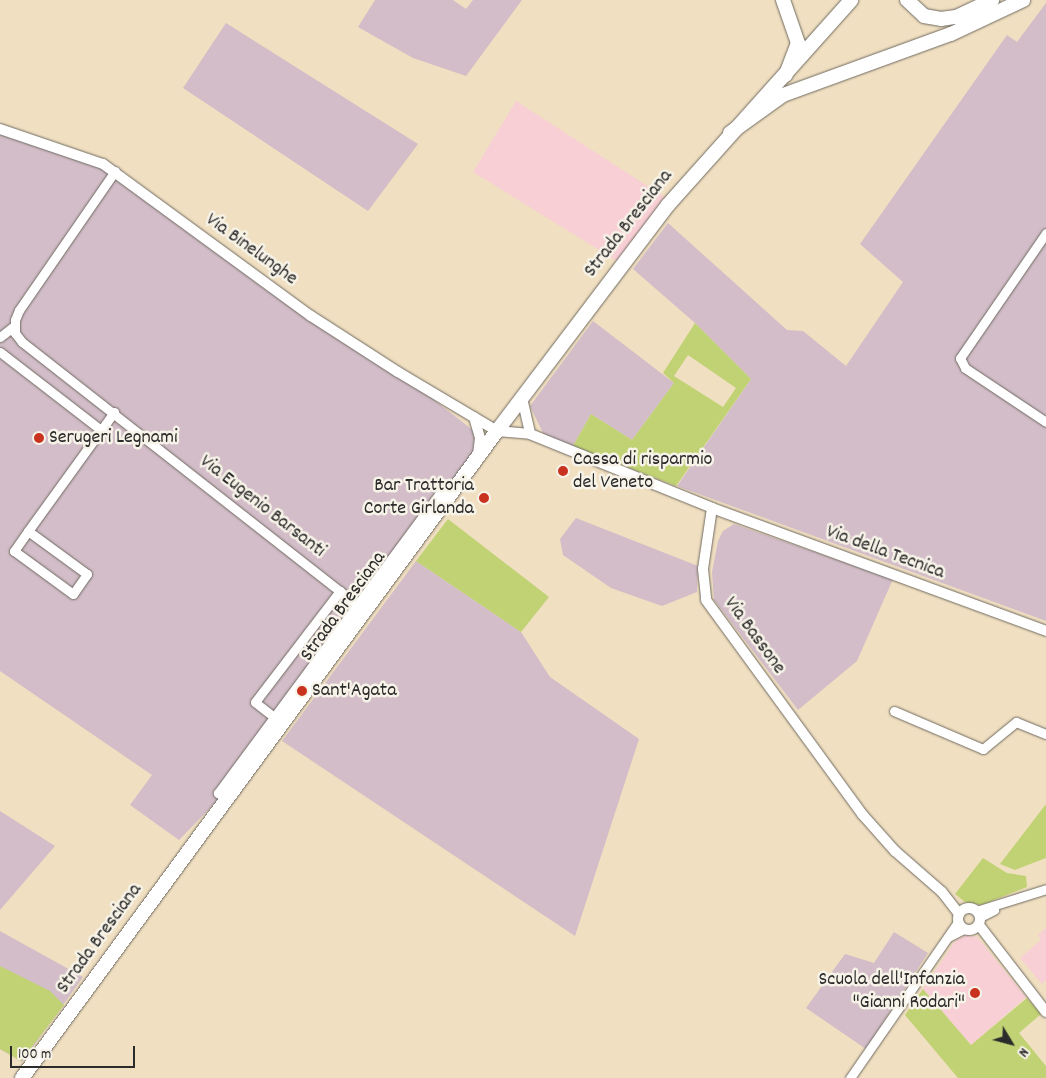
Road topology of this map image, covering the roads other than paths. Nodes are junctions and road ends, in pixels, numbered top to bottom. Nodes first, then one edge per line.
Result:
1 (783, 0) edge
2 (851, 0) edge
3 (906, 0) edge
4 (992, 0) edge
5 (1023, 0) edge
6 (786, 75) junction
7 (0, 129) edge
8 (730, 133) junction
9 (115, 171) junction
10 (1046, 233) edge
11 (14, 326) junction
12 (0, 337) edge
13 (0, 352) edge
14 (522, 398) junction
15 (114, 412) junction
16 (474, 418) junction
17 (1046, 422) edge
18 (101, 430) junction
19 (497, 431) junction
20 (530, 434) junction
21 (478, 459) junction
22 (712, 508) junction
23 (28, 531) junction
24 (340, 591) junction
25 (362, 608) junction
26 (1046, 630) edge
27 (894, 711) dead end
28 (274, 717) junction
29 (1046, 734) edge
30 (228, 800) junction
31 (1046, 889) edge
32 (970, 920) junction
33 (1046, 1012) edge
34 (22, 1078) edge
35 (850, 1078) edge

1 - 6 main road
2 - 6 main road, Strada Bresciana
3 - 4 main road
5 - 8 main road
6 - 8 main road, Strada Bresciana
7 - 9 street, Via Binelunghe
8 - 14 main road, Strada Bresciana
9 - 11 street
9 - 16 street, Via Binelunghe
10 - 17 street
11 - 12 street
11 - 15 street, Via Eugenio Barsanti
13 - 18 street
14 - 19 main road, Strada Bresciana
14 - 20 street
15 - 18 street
15 - 24 street, Via Eugenio Barsanti
16 - 19 street, Via Binelunghe
16 - 21 street
18 - 23 street
19 - 20 street
19 - 21 main road, Strada Bresciana
20 - 22 street
21 - 25 main road, Strada Bresciana
22 - 26 street, Via della Tecnica
22 - 32 street, Via Bassone
23 - 23 street
24 - 25 street, Via Eugenio Barsanti
24 - 28 street, Strada Bresciana
25 - 28 street, Strada Bresciana
25 - 30 main road, Strada Bresciana
27 - 29 street
28 - 30 street, Strada Bresciana
30 - 34 main road, Strada Bresciana
31 - 32 street
32 - 33 street, Via Bassone
32 - 35 street

